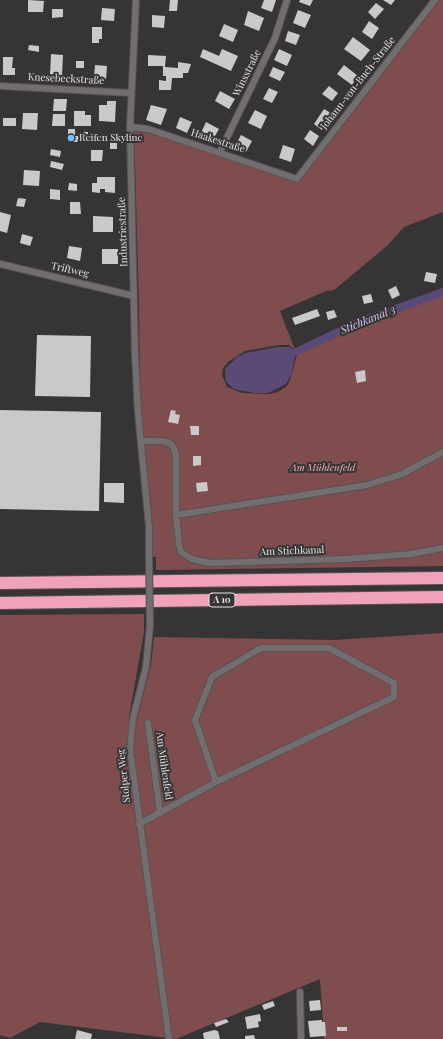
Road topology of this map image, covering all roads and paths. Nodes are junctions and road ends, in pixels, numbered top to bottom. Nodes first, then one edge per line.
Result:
1 (136, 0) edge
2 (287, 0) edge
3 (435, 0) edge
4 (0, 86) edge
5 (131, 93) junction
6 (130, 127) junction
7 (220, 152) junction
8 (297, 179) joint
9 (0, 264) edge
10 (134, 296) junction
11 (141, 441) junction
12 (443, 452) edge
13 (143, 463) joint
14 (176, 515) junction
15 (443, 548) edge
16 (443, 578) edge
17 (0, 584) edge
18 (443, 597) edge
19 (0, 603) edge
20 (148, 723) dead end
21 (216, 782) junction
22 (160, 813) junction
23 (140, 824) junction
24 (300, 992) dead end
25 (169, 1039) edge
26 (301, 1039) edge

1 - 5 street, Industriestraße
2 - 7 street, Winsstraße
3 - 8 street, Johann-von-Buch-Straße
4 - 5 street, Knesebeckstraße
5 - 6 street, Industriestraße
6 - 7 street, Haakestraße
6 - 10 street, Industriestraße
7 - 8 street, Haakestraße
9 - 10 street, Triftweg
10 - 11 street, Industriestraße
11 - 13 street, Industriestraße
11 - 14 street, Am Stichkanal
12 - 14 street
13 - 23 street, Stolper Weg, bridge
14 - 15 street, Am Stichkanal
16 - 17 highway, A 10
18 - 19 highway, A 10
20 - 22 street, Am Mühlenfeld
21 - 21 street, Am Mühlenfeld
21 - 22 street, Am Mühlenfeld
22 - 23 street, Am Mühlenfeld
23 - 25 street, Stolper Weg
24 - 26 street

